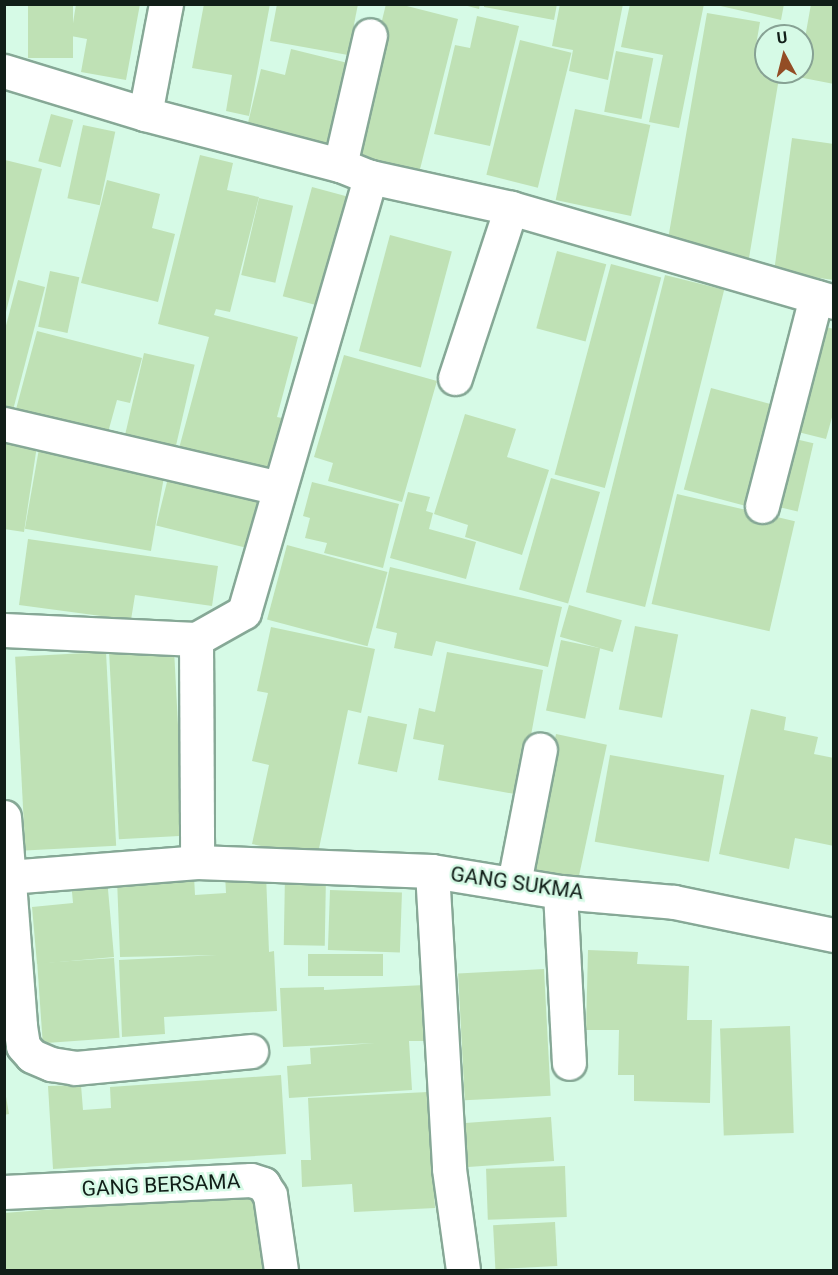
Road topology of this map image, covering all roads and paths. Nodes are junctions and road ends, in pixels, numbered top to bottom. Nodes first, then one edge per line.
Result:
1 (166, 4) edge
2 (370, 35) dead end
3 (4, 71) edge
4 (145, 114) junction
5 (355, 171) junction
6 (511, 208) junction
7 (825, 299) edge
8 (455, 378) dead end
9 (4, 424) edge
10 (279, 488) junction
11 (762, 506) dead end
12 (4, 630) edge
13 (196, 639) junction
14 (540, 749) dead end
15 (4, 817) edge
16 (197, 862) junction
17 (432, 871) junction
18 (8, 877) junction
19 (514, 882) junction
20 (560, 892) junction
21 (834, 936) edge
22 (251, 1051) dead end
23 (569, 1063) dead end
24 (4, 1192) edge
25 (280, 1270) edge
26 (462, 1270) edge

1 - 4 street
2 - 5 street
3 - 4 street
4 - 5 street
5 - 6 street
5 - 10 street
6 - 7 street
6 - 8 street
7 - 11 street
9 - 10 street
10 - 13 street
12 - 13 street
13 - 16 street
14 - 19 street
15 - 18 street
16 - 17 street, GANG SUKMA
16 - 18 street, GANG SUKMA
17 - 19 street, GANG SUKMA
17 - 26 street
18 - 22 street
19 - 20 street, GANG SUKMA
20 - 21 street, GANG SUKMA
20 - 23 street
24 - 25 street, GANG BERSAMA

